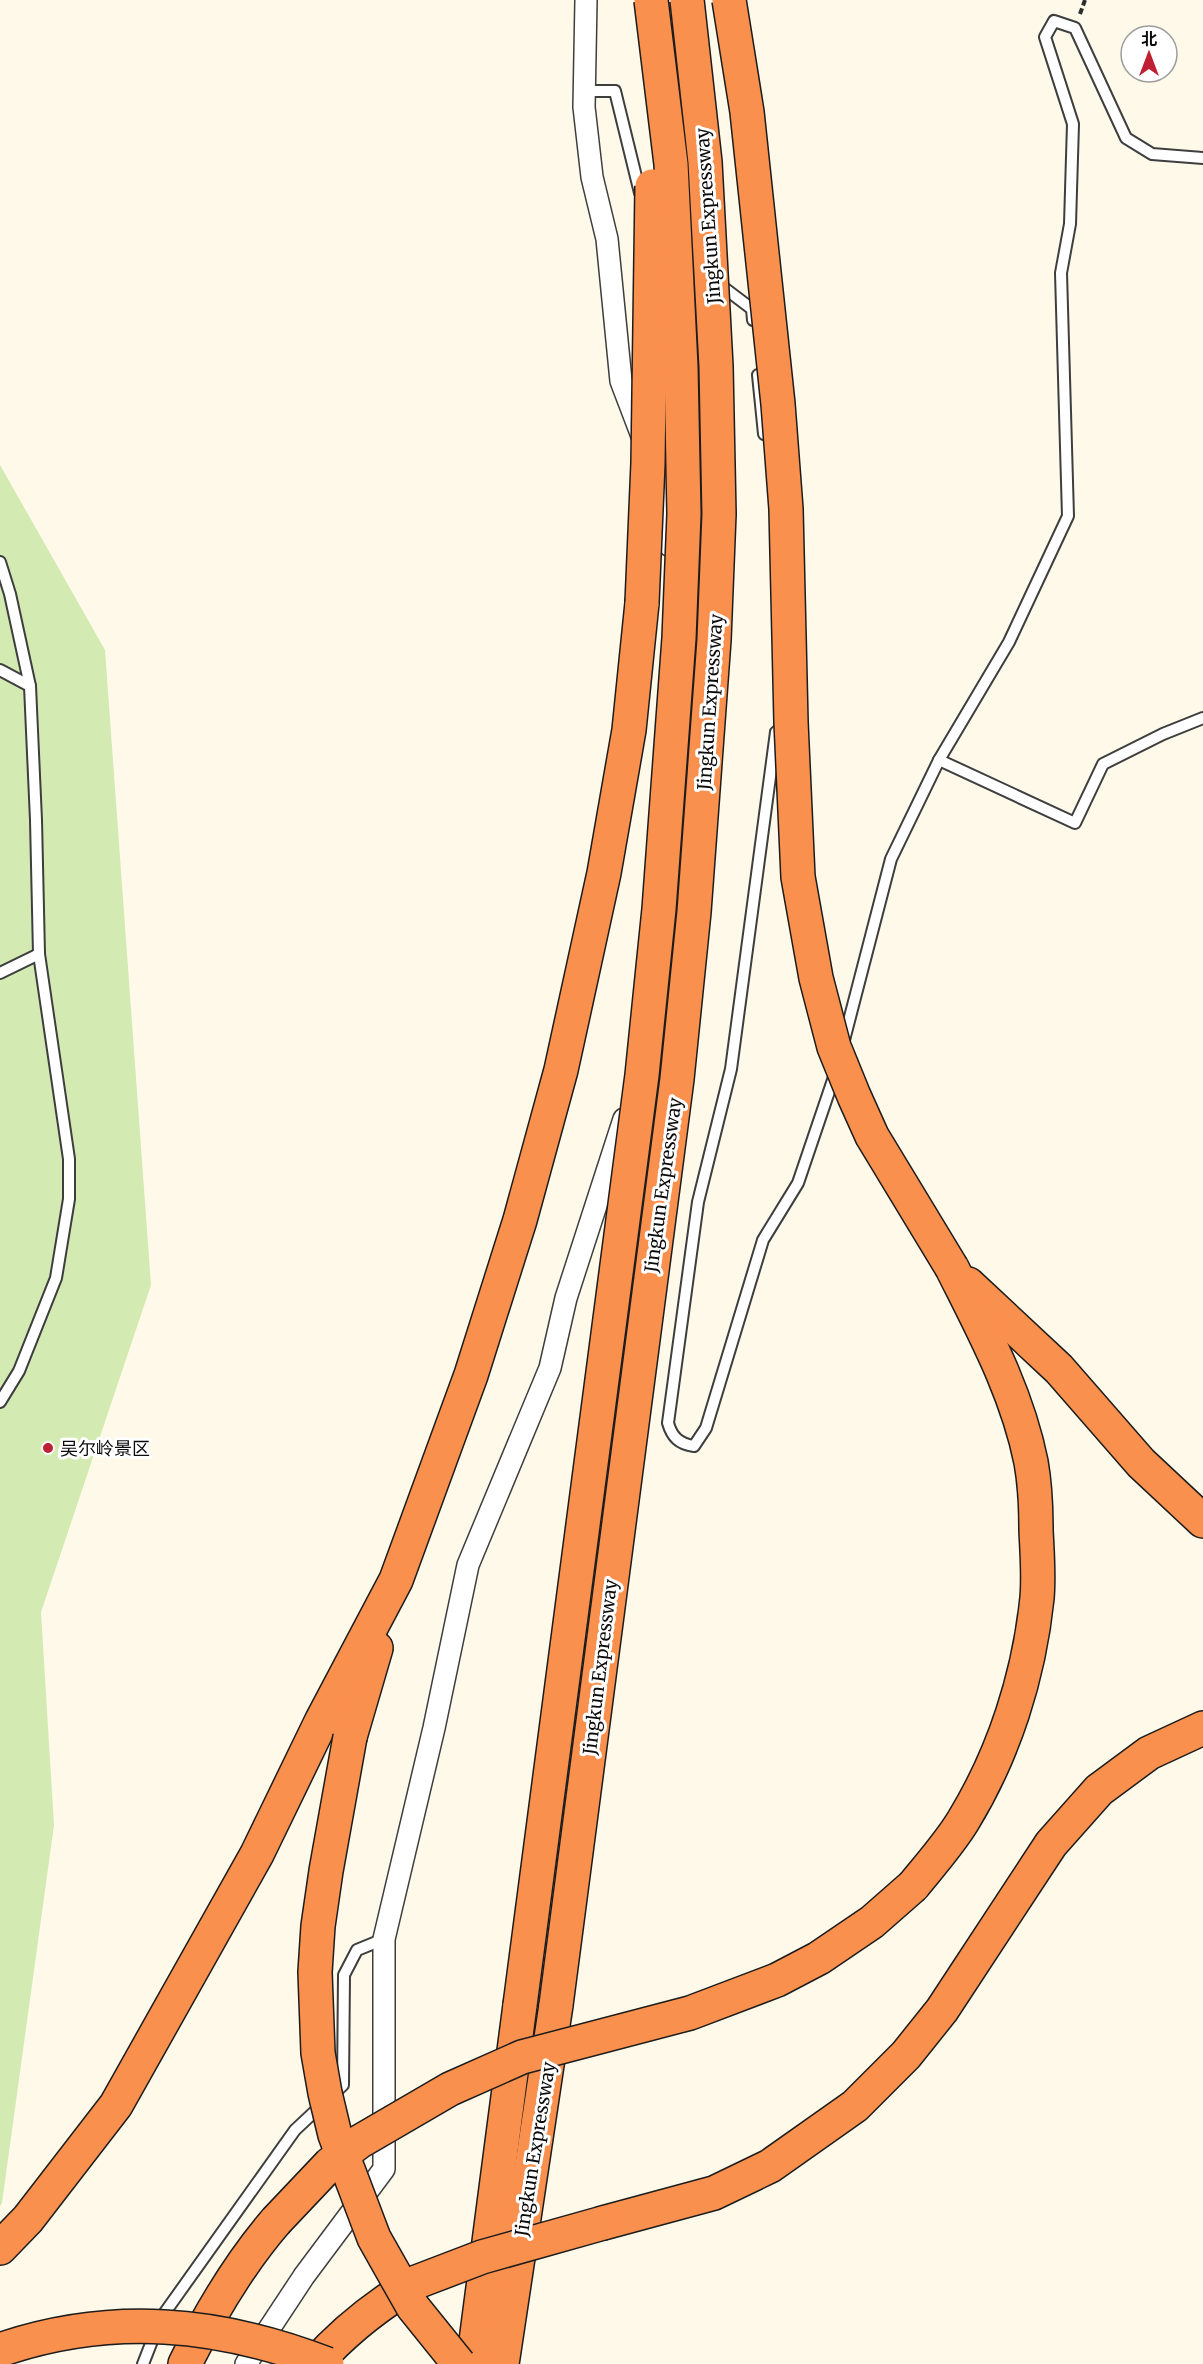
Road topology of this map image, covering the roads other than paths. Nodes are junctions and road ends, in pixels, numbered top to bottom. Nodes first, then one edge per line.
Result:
1 (586, 0) edge
2 (687, 0) edge
3 (729, 0) edge
4 (653, 12) edge
5 (585, 91) junction
6 (1203, 158) edge
7 (658, 238) dead end
8 (668, 245) dead end
9 (687, 259) dead end
10 (696, 266) dead end
11 (754, 332) dead end
12 (758, 368) dead end
13 (765, 450) dead end
14 (775, 520) dead end
15 (0, 562) edge
16 (777, 651) dead end
17 (0, 670) edge
18 (30, 686) junction
19 (776, 718) dead end
20 (1203, 718) edge
21 (939, 760) junction
22 (39, 954) junction
23 (0, 973) edge
24 (952, 1268) junction
25 (0, 1402) edge
26 (1203, 1521) edge
27 (396, 1580) junction
28 (1203, 1728) edge
29 (384, 1939) junction
30 (0, 2248) edge
31 (0, 2350) edge
32 (143, 2364) edge
33 (185, 2364) edge
34 (246, 2364) edge
35 (315, 2364) edge
36 (327, 2364) edge
37 (459, 2364) edge
38 (473, 2364) edge
39 (502, 2364) edge

1 - 5 street
2 - 39 highway, Jingkun Expressway, bridge
3 - 24 highway, bridge
4 - 27 highway, bridge
4 - 38 highway, Jingkun Expressway, bridge
5 - 7 lane
5 - 29 street
6 - 21 lane
8 - 9 lane
10 - 11 lane
12 - 13 lane
14 - 16 lane
15 - 18 lane
17 - 18 lane
18 - 22 lane
19 - 21 lane
20 - 21 lane
22 - 23 lane
22 - 25 lane
24 - 26 highway
24 - 33 highway, bridge
27 - 30 highway
27 - 37 highway, bridge
28 - 35 highway, bridge
29 - 32 lane
29 - 34 street
31 - 36 highway, bridge

